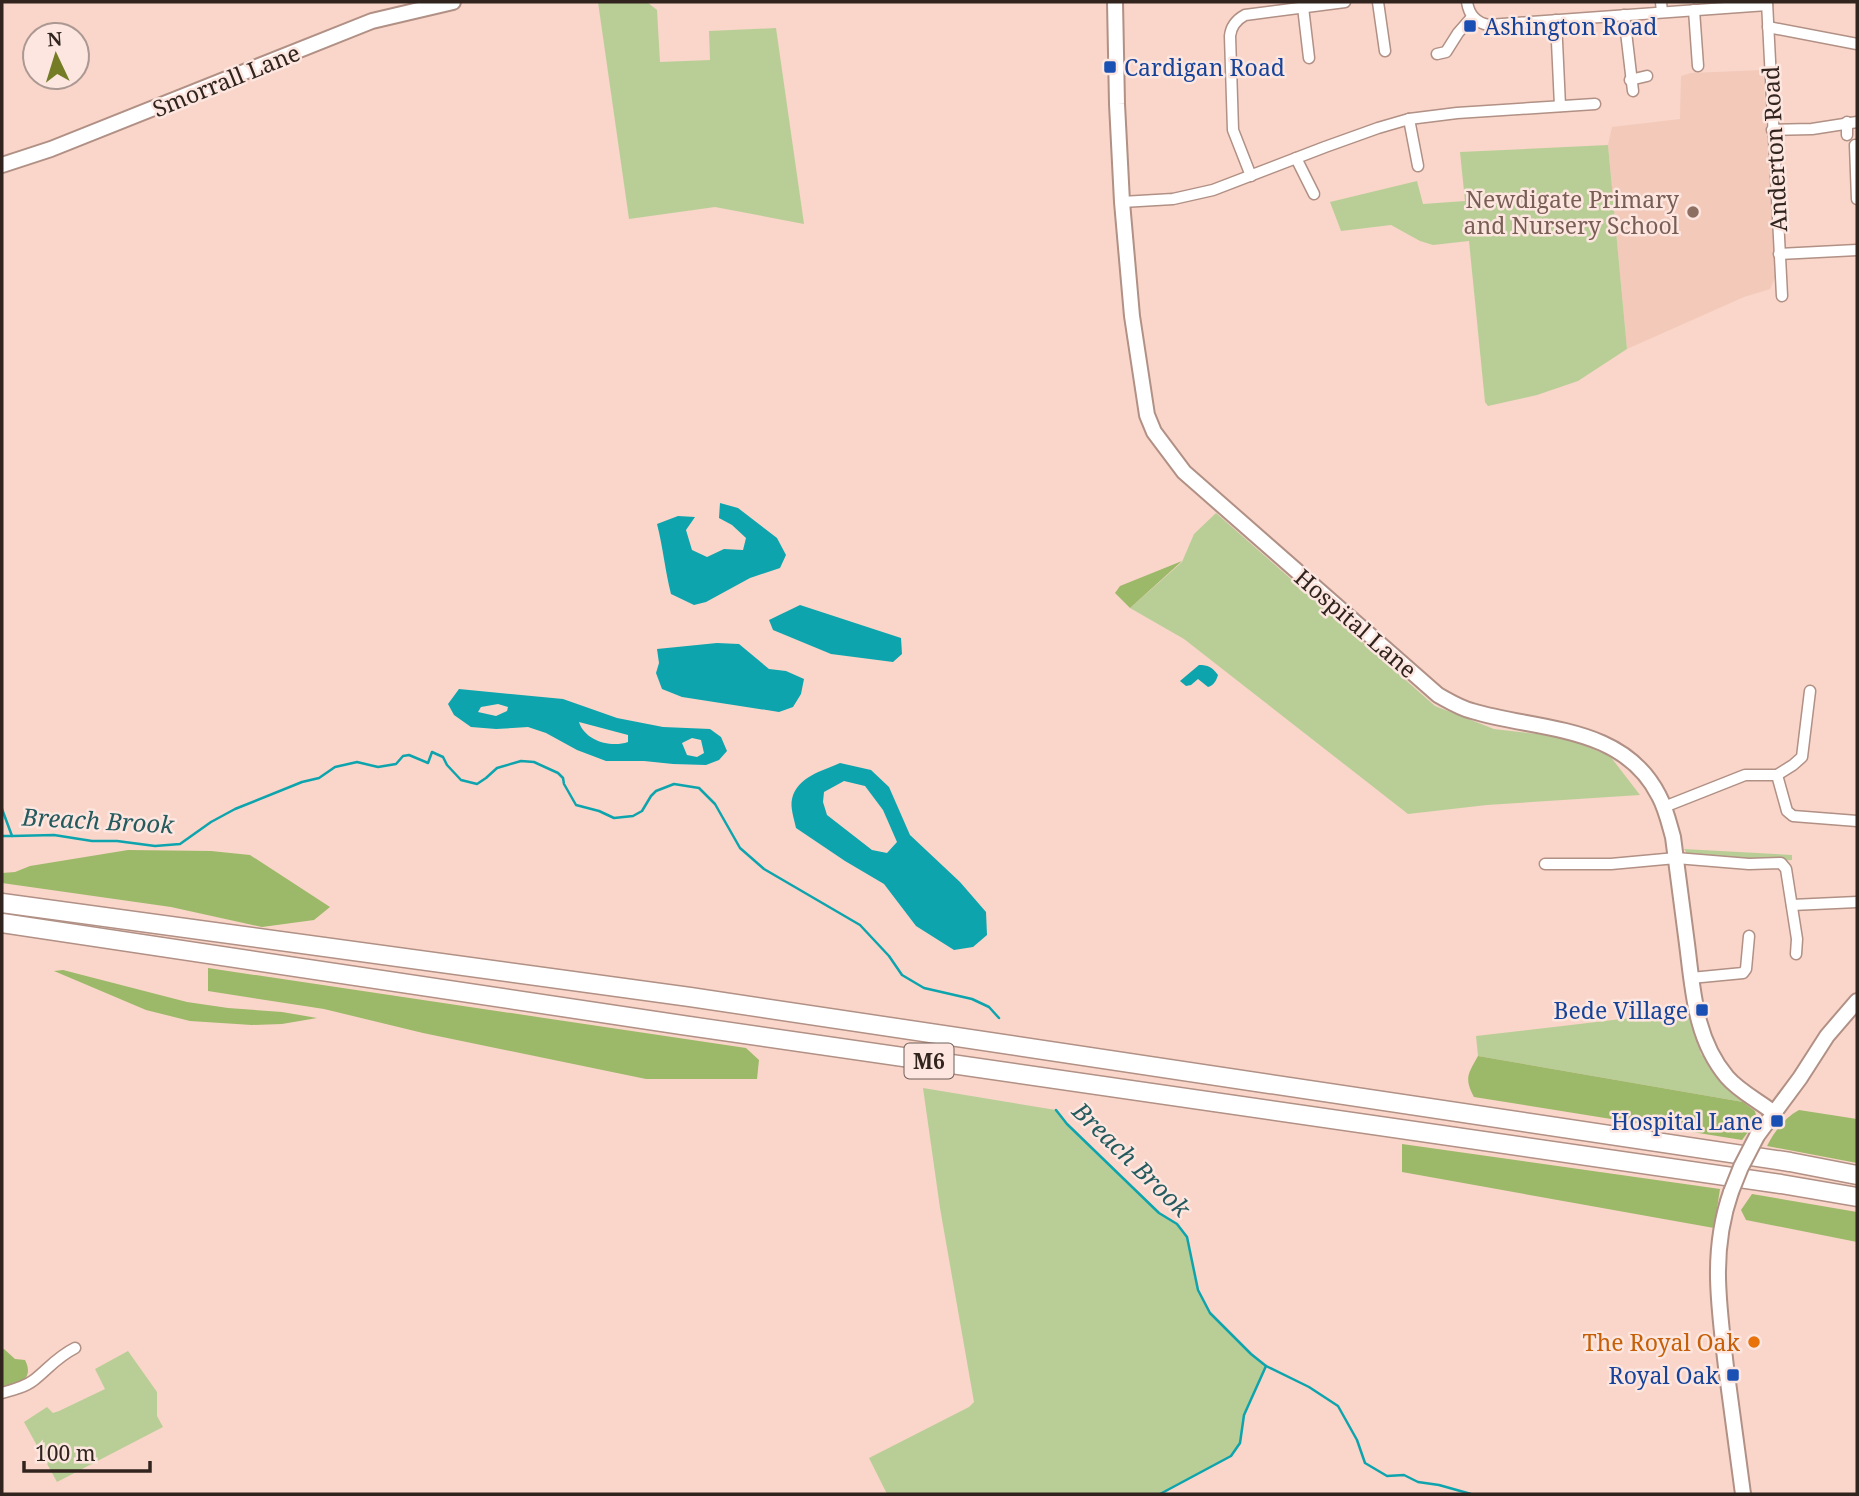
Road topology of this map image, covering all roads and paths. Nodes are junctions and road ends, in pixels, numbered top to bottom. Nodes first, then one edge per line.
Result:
1 (453, 2) edge
2 (1115, 2) edge
3 (1345, 2) edge
4 (1378, 2) edge
5 (1467, 2) edge
6 (1767, 4) edge
7 (1303, 7) junction
8 (1661, 7) edge
9 (1694, 10) junction
10 (1624, 15) junction
11 (1472, 17) junction
12 (1556, 20) junction
13 (1768, 27) junction
14 (1857, 44) edge
15 (1385, 51) dead end
16 (1437, 54) dead end
17 (1308, 58) dead end
18 (1698, 66) dead end
19 (1647, 76) dead end
20 (1595, 104) dead end
21 (1560, 106) junction
22 (1409, 119) junction
23 (1852, 122) edge
24 (1772, 130) junction
25 (1847, 135) dead end
26 (1857, 145) edge
27 (1296, 158) junction
28 (2, 165) edge
29 (1418, 167) dead end
30 (1251, 176) junction
31 (1314, 194) dead end
32 (1857, 199) edge
33 (1122, 202) junction
34 (1857, 250) edge
35 (1779, 254) junction
36 (1782, 296) dead end
37 (1811, 691) dead end
38 (1777, 775) junction
39 (1664, 807) junction
40 (1857, 821) edge
41 (1676, 858) junction
42 (1545, 864) dead end
43 (1857, 902) edge
44 (2, 903) edge
45 (1792, 905) junction
46 (2, 923) edge
47 (1749, 936) dead end
48 (1796, 954) dead end
49 (1691, 978) junction
50 (1857, 1001) edge
51 (1774, 1113) junction
52 (1857, 1175) edge
53 (1857, 1197) edge
54 (75, 1348) dead end
55 (2, 1393) edge
56 (1743, 1494) edge

1 - 28 street, Smorrall Lane
2 - 33 street, Hospital Lane
3 - 7 street
4 - 15 street
5 - 11 street
6 - 9 street
6 - 13 street, Anderton Road
7 - 17 street
7 - 30 street
8 - 9 street
8 - 10 street
9 - 18 street
10 - 12 street
10 - 19 street
11 - 12 street
11 - 16 street
12 - 21 street
13 - 14 street
13 - 24 street, Anderton Road
20 - 21 street
21 - 22 street
22 - 27 street
22 - 29 street
23 - 24 street
23 - 25 street
24 - 35 street, Anderton Road
26 - 32 street
27 - 30 street
27 - 31 street
30 - 33 street
33 - 39 street, Hospital Lane
34 - 35 street
35 - 36 street, Anderton Road
37 - 38 street
38 - 39 street
38 - 40 street
39 - 41 street, Hospital Lane
41 - 42 street
41 - 45 street
41 - 49 street, Hospital Lane
43 - 45 street
44 - 52 highway, M6
45 - 48 street
46 - 53 highway, M6
47 - 49 street
49 - 51 street, Hospital Lane
50 - 51 street
51 - 56 street, bridge
54 - 55 street

